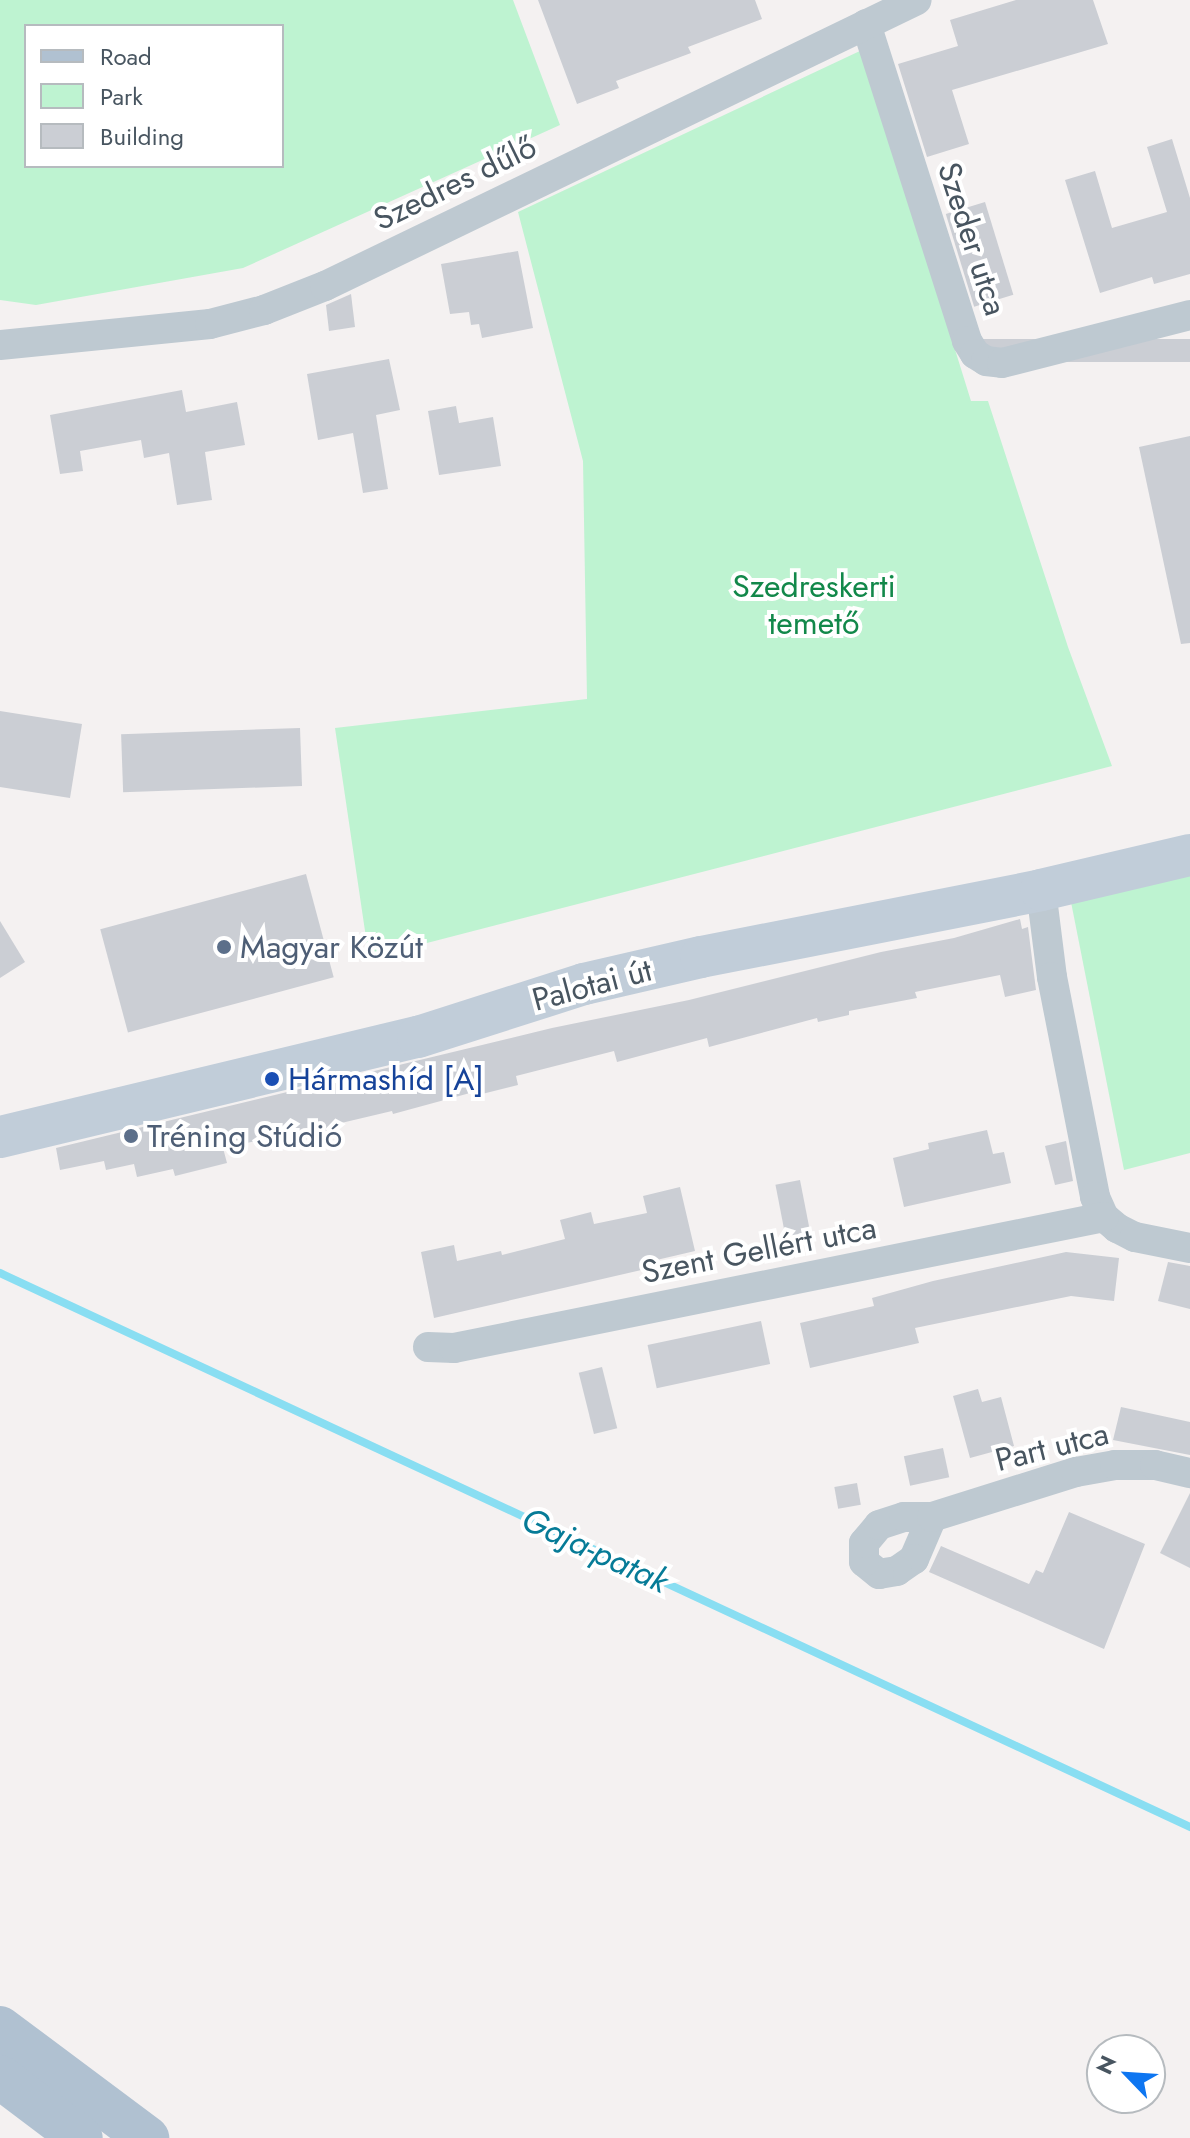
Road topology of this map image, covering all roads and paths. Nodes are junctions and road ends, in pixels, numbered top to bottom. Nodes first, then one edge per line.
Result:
1 (917, 0) edge
2 (866, 24) junction
3 (1190, 315) edge
4 (0, 345) edge
5 (1190, 855) edge
6 (1041, 890) junction
7 (0, 1137) edge
8 (1104, 1217) junction
9 (1190, 1248) edge
10 (428, 1347) dead end
11 (1190, 1473) edge
12 (932, 1517) dead end
13 (0, 2028) edge
14 (0, 2077) edge
15 (81, 2138) edge
16 (147, 2138) edge

1 - 2 street, Szedres dűlő
2 - 3 street, Szeder utca
2 - 4 street, Szedres dűlő
5 - 6 main road, Palotai út
6 - 7 main road, Palotai út
6 - 8 street
8 - 9 street
8 - 10 street, Szent Gellért utca
11 - 12 street, Part utca
13 - 16 main road
14 - 15 main road

